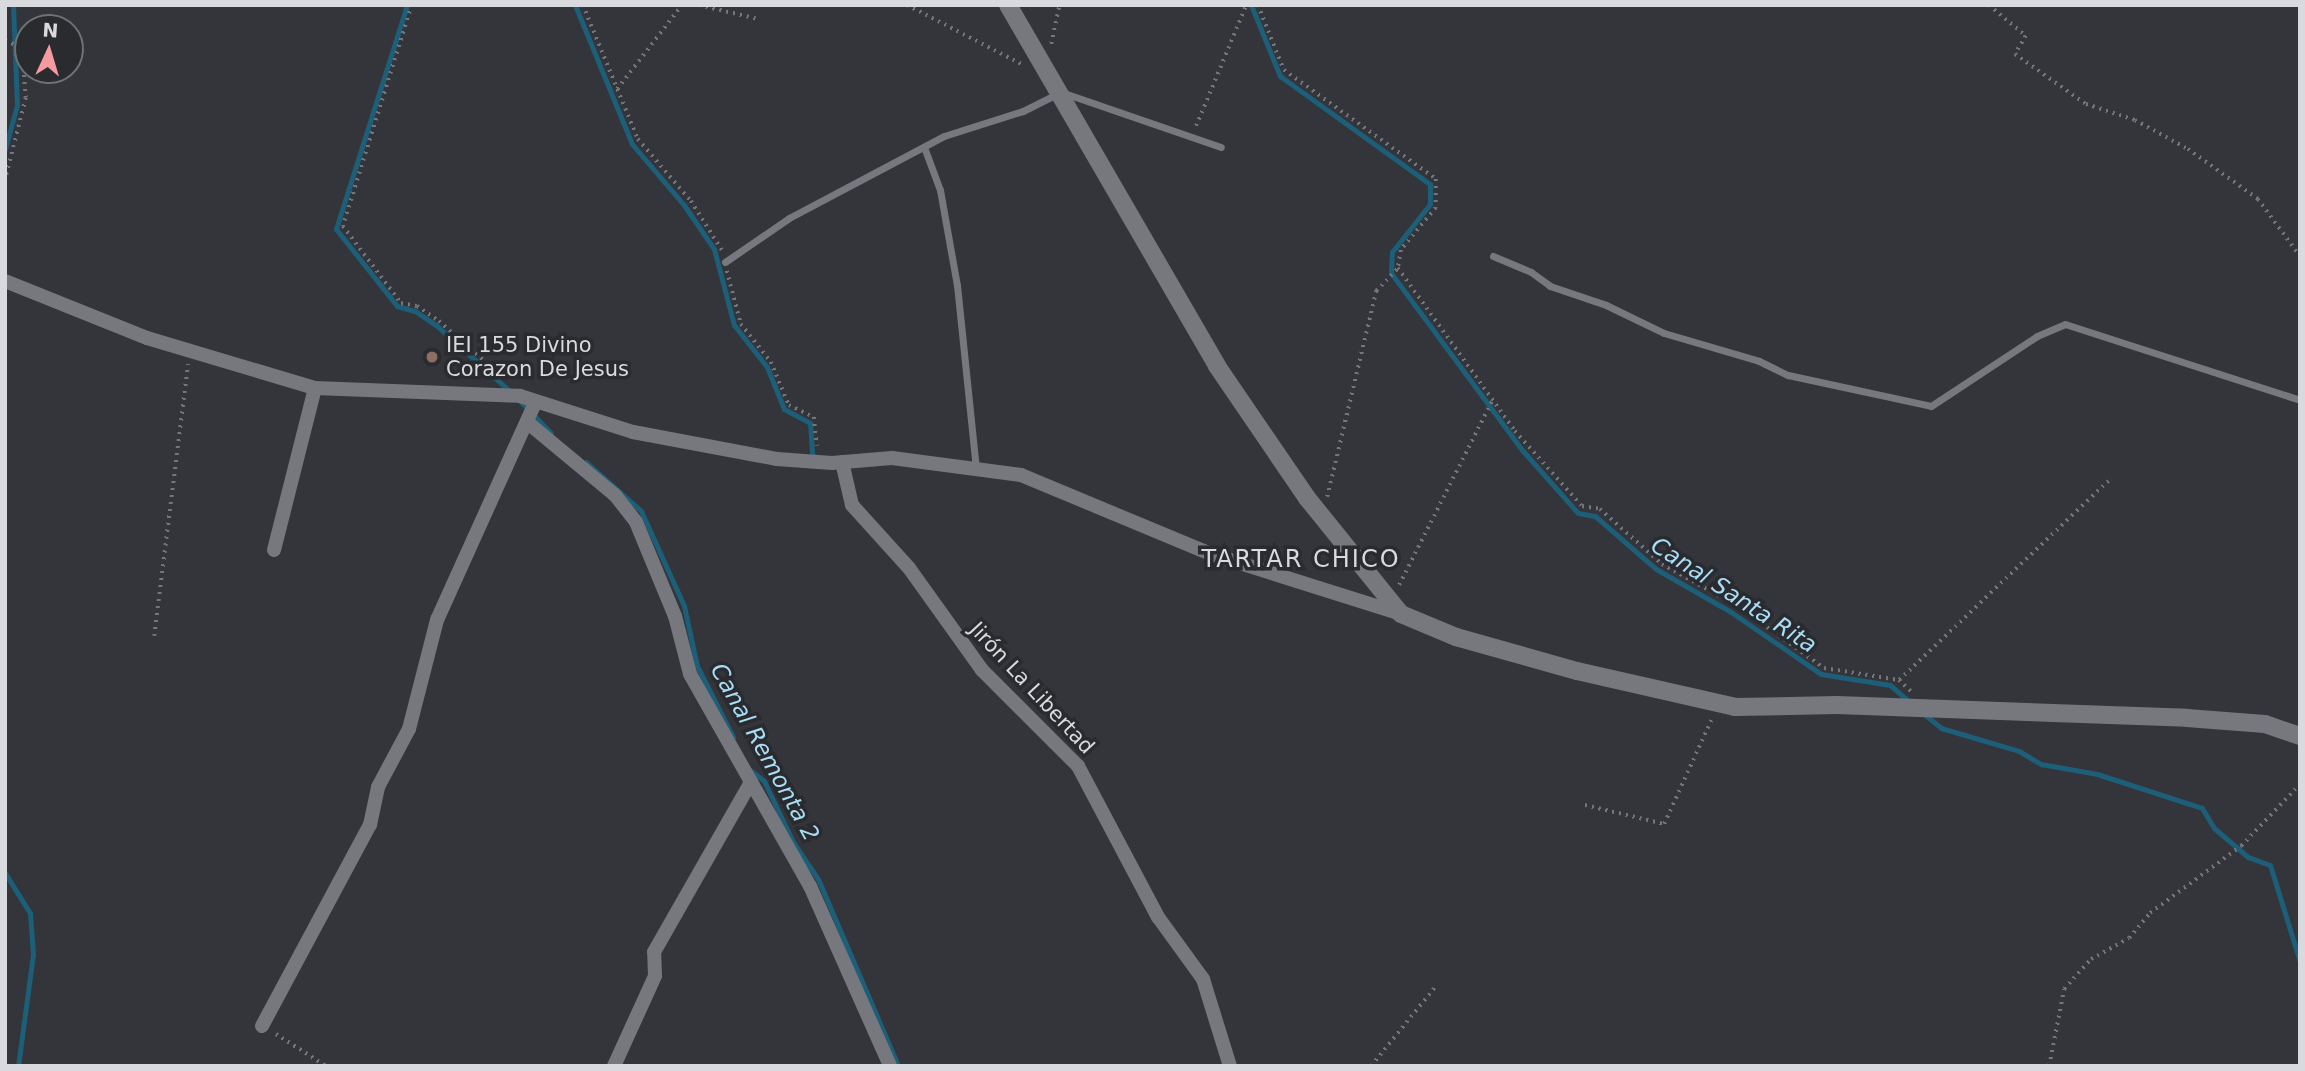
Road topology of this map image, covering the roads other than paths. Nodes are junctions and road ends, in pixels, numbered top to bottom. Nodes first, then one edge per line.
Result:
1 (1008, 5) edge
2 (1062, 92) junction
3 (924, 147) junction
4 (1221, 147) dead end
5 (1493, 256) dead end
6 (725, 262) road end
7 (5, 281) edge
8 (314, 388) junction
9 (2300, 400) edge
10 (536, 401) junction
11 (527, 422) junction
12 (842, 462) junction
13 (976, 468) junction
14 (274, 550) dead end
15 (1396, 608) junction
16 (2300, 736) edge
17 (750, 784) junction
18 (262, 1026) road end
19 (614, 1066) edge
20 (890, 1066) edge
21 (1230, 1066) edge

1 - 2 street
2 - 3 lane
2 - 4 lane
2 - 15 street
3 - 6 lane
3 - 13 lane
5 - 9 lane
7 - 8 street
8 - 10 street
8 - 14 street
10 - 11 street
10 - 12 street
11 - 17 street
11 - 18 street
12 - 13 street
12 - 21 street, Jirón La Libertad
13 - 15 street
15 - 16 street
17 - 19 street
17 - 20 street

